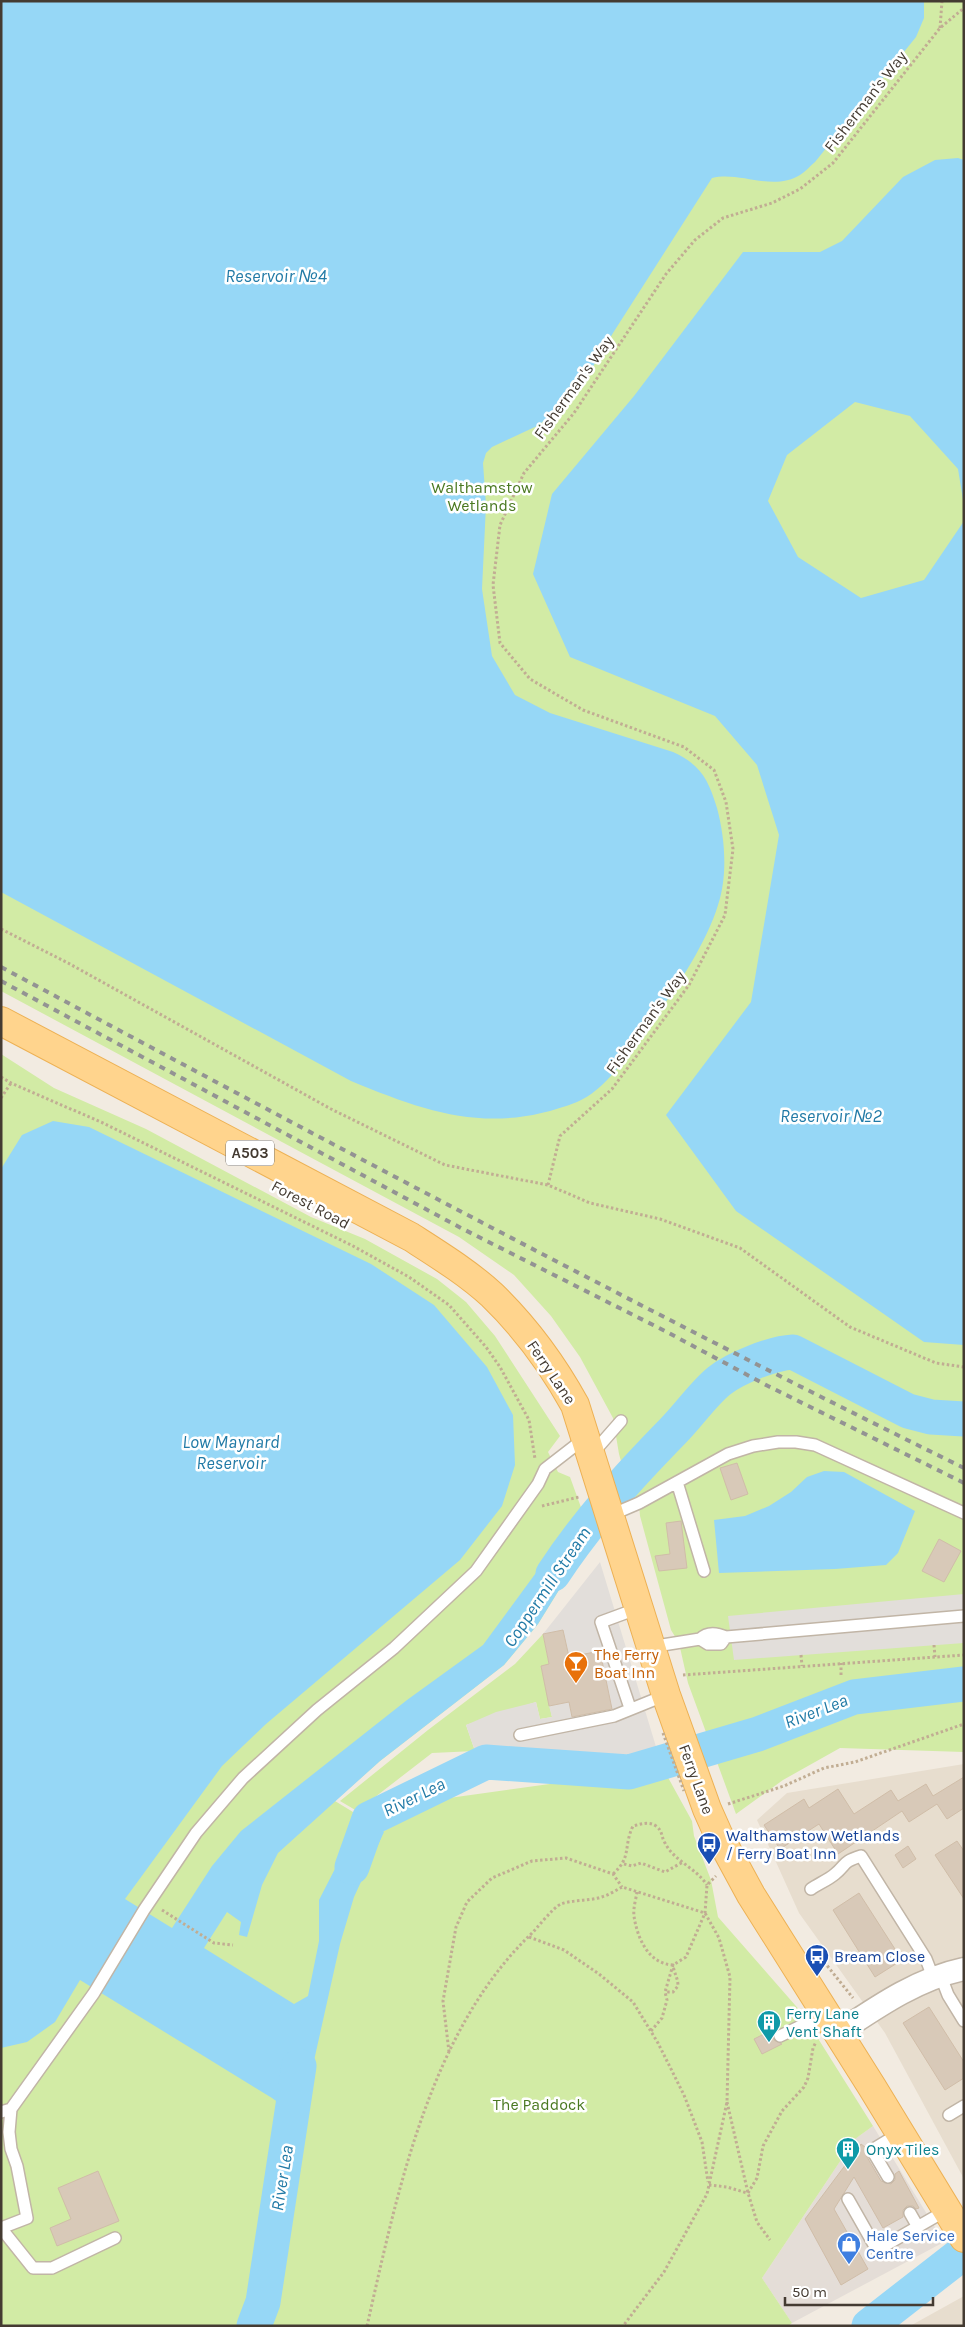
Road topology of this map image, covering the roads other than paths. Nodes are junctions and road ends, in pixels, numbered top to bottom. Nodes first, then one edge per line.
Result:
1 (1, 1021) edge
2 (492, 1296) joint
3 (621, 1421) dead end
4 (590, 1445) junction
5 (677, 1482) junction
6 (964, 1513) edge
7 (621, 1519) junction
8 (704, 1571) dead end
9 (639, 1608) junction
10 (964, 1616) edge
11 (650, 1647) junction
12 (666, 1695) junction
13 (630, 1708) junction
14 (520, 1735) dead end
15 (810, 1889) dead end
16 (964, 1969) edge
17 (937, 1975) junction
18 (964, 2021) edge
19 (827, 2029) junction
20 (780, 2036) dead end
21 (964, 2106) edge
22 (6, 2110) edge
23 (949, 2115) dead end
24 (894, 2136) junction
25 (888, 2177) dead end
26 (848, 2199) dead end
27 (910, 2213) dead end
28 (955, 2223) edge
29 (918, 2227) junction
30 (1, 2228) edge
31 (115, 2238) dead end

1 - 2 main road, Forest Road / A503
2 - 4 main road, Ferry Lane / A503
3 - 4 lane
4 - 7 main road, Ferry Lane / A503
4 - 22 lane
5 - 6 lane
5 - 7 lane
5 - 8 lane
7 - 9 main road, Ferry Lane / A503
9 - 11 main road, Ferry Lane / A503
9 - 13 lane
10 - 11 lane
11 - 12 main road, Ferry Lane / A503
12 - 13 lane
12 - 19 main road, Ferry Lane / A503
13 - 14 lane
15 - 17 lane
16 - 17 street
17 - 18 lane
17 - 19 street
19 - 20 lane
19 - 24 main road, Ferry Lane / A503
21 - 23 lane
22 - 30 lane
24 - 25 lane
24 - 28 main road, Ferry Lane / A503
26 - 29 lane
27 - 29 lane
28 - 29 lane
30 - 31 lane

